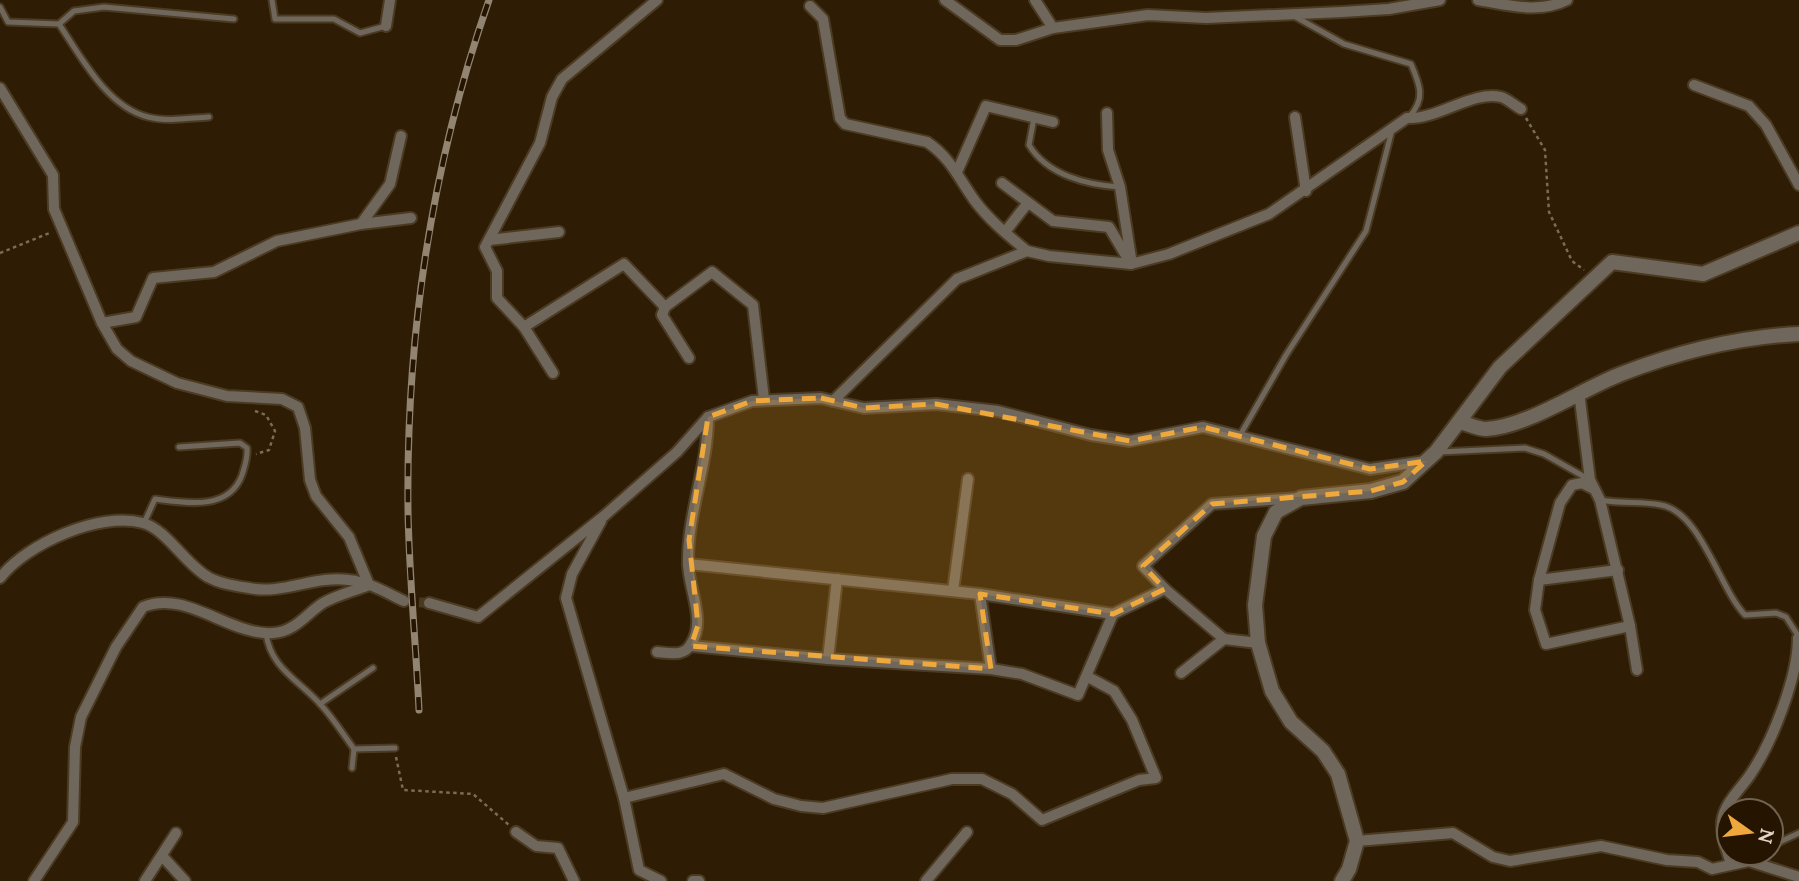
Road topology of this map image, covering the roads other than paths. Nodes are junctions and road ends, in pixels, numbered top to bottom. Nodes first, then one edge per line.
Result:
1 (272, 0) edge
2 (390, 0) edge
3 (657, 0) edge
4 (945, 0) edge
5 (1035, 0) edge
6 (1440, 0) edge
7 (1478, 0) edge
8 (1567, 0) edge
9 (810, 6) dead end
10 (0, 7) edge
11 (1291, 14) junction
12 (234, 19) dead end
13 (59, 24) junction
14 (386, 26) joint
15 (1053, 28) junction
16 (1694, 85) dead end
17 (0, 88) edge
18 (1521, 109) road end
19 (1107, 113) dead end
20 (209, 117) dead end
21 (1294, 117) dead end
22 (1034, 118) junction
23 (1408, 118) junction
24 (1052, 122) dead end
25 (1392, 130) junction
26 (401, 136) dead end
27 (957, 172) junction
28 (1002, 183) dead end
29 (1799, 185) edge
30 (1120, 187) junction
31 (1306, 191) junction
32 (1027, 204) junction
33 (411, 218) dead end
34 (361, 223) junction
35 (559, 232) dead end
36 (1005, 232) junction
37 (1799, 233) edge
38 (489, 240) junction
39 (1027, 251) junction
40 (1132, 264) junction
41 (665, 307) junction
42 (102, 323) junction
43 (524, 327) junction
44 (1799, 334) edge
45 (689, 358) dead end
46 (553, 373) dead end
47 (1578, 392) junction
48 (764, 400) junction
49 (833, 401) junction
50 (708, 416) junction
51 (1460, 422) junction
52 (1239, 437) junction
53 (179, 447) dead end
54 (1431, 456) junction
55 (968, 480) dead end
56 (1592, 484) junction
57 (1301, 498) junction
58 (1600, 500) junction
59 (604, 516) junction
60 (144, 523) junction
61 (688, 564) junction
62 (1618, 570) junction
63 (0, 578) edge
64 (837, 579) junction
65 (1539, 580) junction
66 (369, 585) junction
67 (1165, 589) junction
68 (953, 591) junction
69 (980, 594) junction
70 (404, 601) tunnel mouth
71 (429, 603) tunnel mouth
72 (1113, 614) junction
73 (1630, 626) junction
74 (266, 633) junction
75 (1798, 638) edge
76 (1224, 639) junction
77 (1258, 643) junction
78 (691, 646) junction
79 (657, 652) dead end
80 (828, 659) junction
81 (373, 668) dead end
82 (990, 669) junction
83 (1637, 670) dead end
84 (1181, 673) dead end
85 (1088, 677) junction
86 (320, 704) junction
87 (395, 748) road end
88 (354, 749) junction
89 (352, 768) dead end
90 (1732, 797) edge
91 (624, 798) junction
92 (516, 832) road end
93 (967, 832) dead end
94 (176, 833) dead end
95 (1357, 841) junction
96 (163, 857) junction
97 (1720, 867) edge
98 (1776, 867) edge
99 (1799, 877) edge
100 (34, 881) edge
101 (145, 881) edge
102 (185, 881) edge
103 (574, 881) edge
104 (661, 881) edge
105 (692, 881) edge
106 (699, 881) edge
107 (926, 881) edge
108 (1342, 881) edge

1 - 14 lane
2 - 14 street
3 - 38 street
4 - 15 street
5 - 15 street
6 - 11 street
7 - 8 street
9 - 27 street
10 - 13 lane
11 - 15 street
11 - 23 lane
12 - 13 lane
13 - 20 lane
16 - 29 street
17 - 42 street
18 - 23 street
19 - 30 street
21 - 31 street
22 - 24 street
22 - 27 street
22 - 30 lane
23 - 25 street
25 - 31 street
25 - 52 lane
26 - 34 street
27 - 36 street
28 - 32 street
30 - 40 street
31 - 40 street
32 - 36 street
32 - 40 street
33 - 34 street
34 - 42 street
35 - 38 street
36 - 39 street
37 - 51 street
38 - 43 street
39 - 40 street
39 - 49 street
41 - 43 street
41 - 45 street
41 - 48 street
42 - 66 street
43 - 46 street
44 - 47 street
47 - 51 street
47 - 56 street
48 - 49 street
48 - 50 street
49 - 52 street
50 - 59 street
50 - 61 street
51 - 54 street
52 - 54 street
53 - 60 lane
54 - 56 lane
54 - 57 street
55 - 68 street
56 - 58 street
56 - 65 street
57 - 67 street
57 - 77 street
58 - 62 street
58 - 75 lane
59 - 71 street
59 - 91 street
60 - 63 street
60 - 66 street
61 - 64 street
61 - 78 street
62 - 65 street
62 - 73 street
64 - 68 street
64 - 80 street
65 - 73 street
66 - 70 street
66 - 74 street
67 - 72 street
67 - 76 street
68 - 69 street
69 - 72 street
69 - 82 street
72 - 85 street
73 - 83 street
74 - 86 lane
74 - 100 street
75 - 90 street
76 - 77 street
76 - 84 street
77 - 95 street
78 - 79 street
78 - 80 street
80 - 82 street
81 - 86 lane
82 - 85 street
85 - 91 street
86 - 88 lane
87 - 88 lane
88 - 89 lane
91 - 104 street
92 - 103 street
93 - 107 street
94 - 96 street
95 - 97 street
95 - 108 street
96 - 101 street
96 - 102 street
98 - 99 street
105 - 106 street

